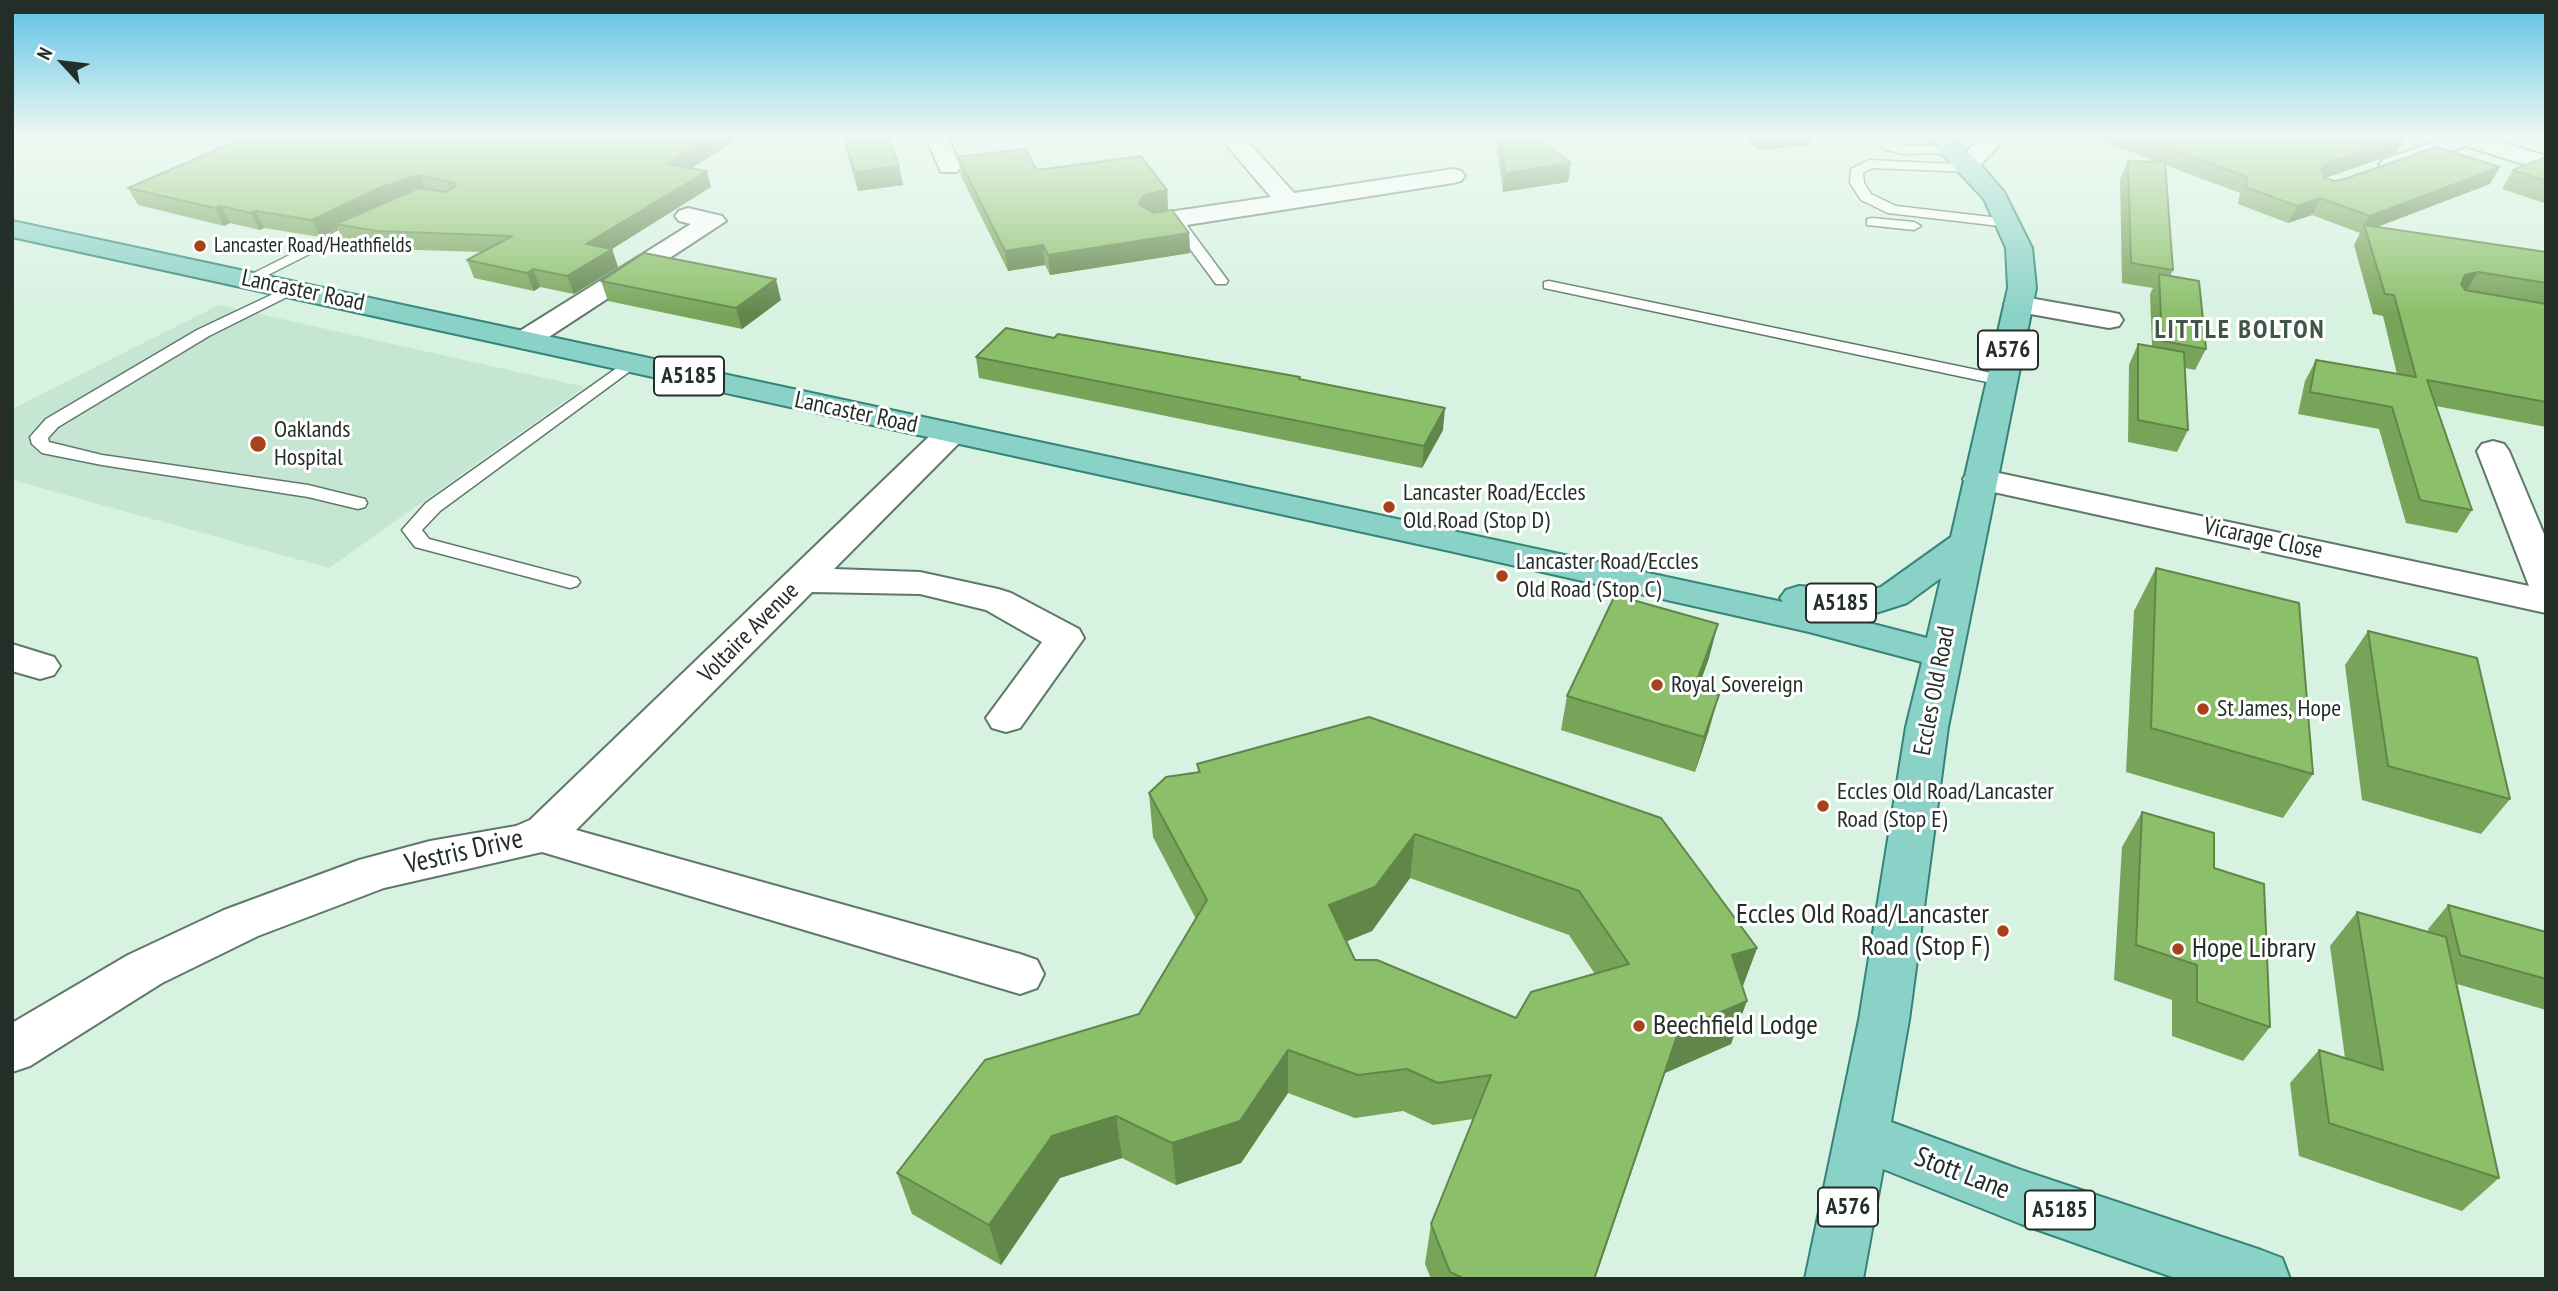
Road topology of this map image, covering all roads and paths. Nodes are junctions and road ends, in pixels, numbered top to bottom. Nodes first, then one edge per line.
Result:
1 (1283, 194) edge
2 (1333, 194) edge
3 (1864, 194) edge
4 (1993, 194) edge
5 (1289, 201) junction
6 (380, 215) edge
7 (688, 216) dead end
8 (1165, 220) joint
9 (1872, 222) dead end
10 (12, 229) edge
11 (2011, 229) junction
12 (249, 279) junction
13 (1221, 281) dead end
14 (1549, 285) dead end
15 (292, 289) junction
16 (2018, 304) junction
17 (2109, 322) dead end
18 (525, 340) junction
19 (631, 363) junction
20 (2001, 380) junction
21 (951, 433) junction
22 (2493, 451) dead end
23 (1980, 479) junction
24 (359, 503) dead end
25 (1964, 544) junction
26 (803, 580) junction
27 (570, 582) dead end
28 (2546, 584) edge
29 (1701, 596) junction
30 (2546, 601) edge
31 (1942, 654) junction
32 (1006, 718) dead end
33 (546, 832) junction
34 (1020, 974) dead end
35 (12, 1050) edge
36 (1862, 1136) junction
37 (1834, 1279) edge
38 (2261, 1279) edge

1 - 5 street
2 - 5 street
3 - 11 lane
4 - 11 main road, Eccles Old Road / A576
5 - 8 street
6 - 12 lane
7 - 18 street
8 - 13 lane
9 - 11 lane
10 - 12 main road, Lancaster Road / A5185
11 - 16 main road, Eccles Old Road / A576
12 - 15 main road, Lancaster Road / A5185
14 - 20 lane
15 - 18 main road, Lancaster Road / A5185
15 - 24 lane
16 - 17 street
16 - 20 main road, Eccles Old Road / A576
18 - 19 main road, Lancaster Road / A5185
19 - 21 main road, Lancaster Road / A5185
19 - 27 lane
20 - 23 main road, Eccles Old Road / A576
21 - 26 street, Voltaire Avenue
21 - 29 main road, Lancaster Road / A5185
22 - 28 street
23 - 25 main road, Eccles Old Road / A576
23 - 30 street, Vicarage Close
25 - 29 main road, Lancaster Road / A5185
25 - 31 main road, Eccles Old Road / A576
26 - 32 street
26 - 33 street, Voltaire Avenue
29 - 31 main road, Lancaster Road / A5185
31 - 36 main road, Eccles Old Road / A576
33 - 34 street, Vestris Drive
33 - 35 street, Vestris Drive
36 - 37 main road, Eccles Old Road / A576
36 - 38 main road, Stott Lane / A5185

